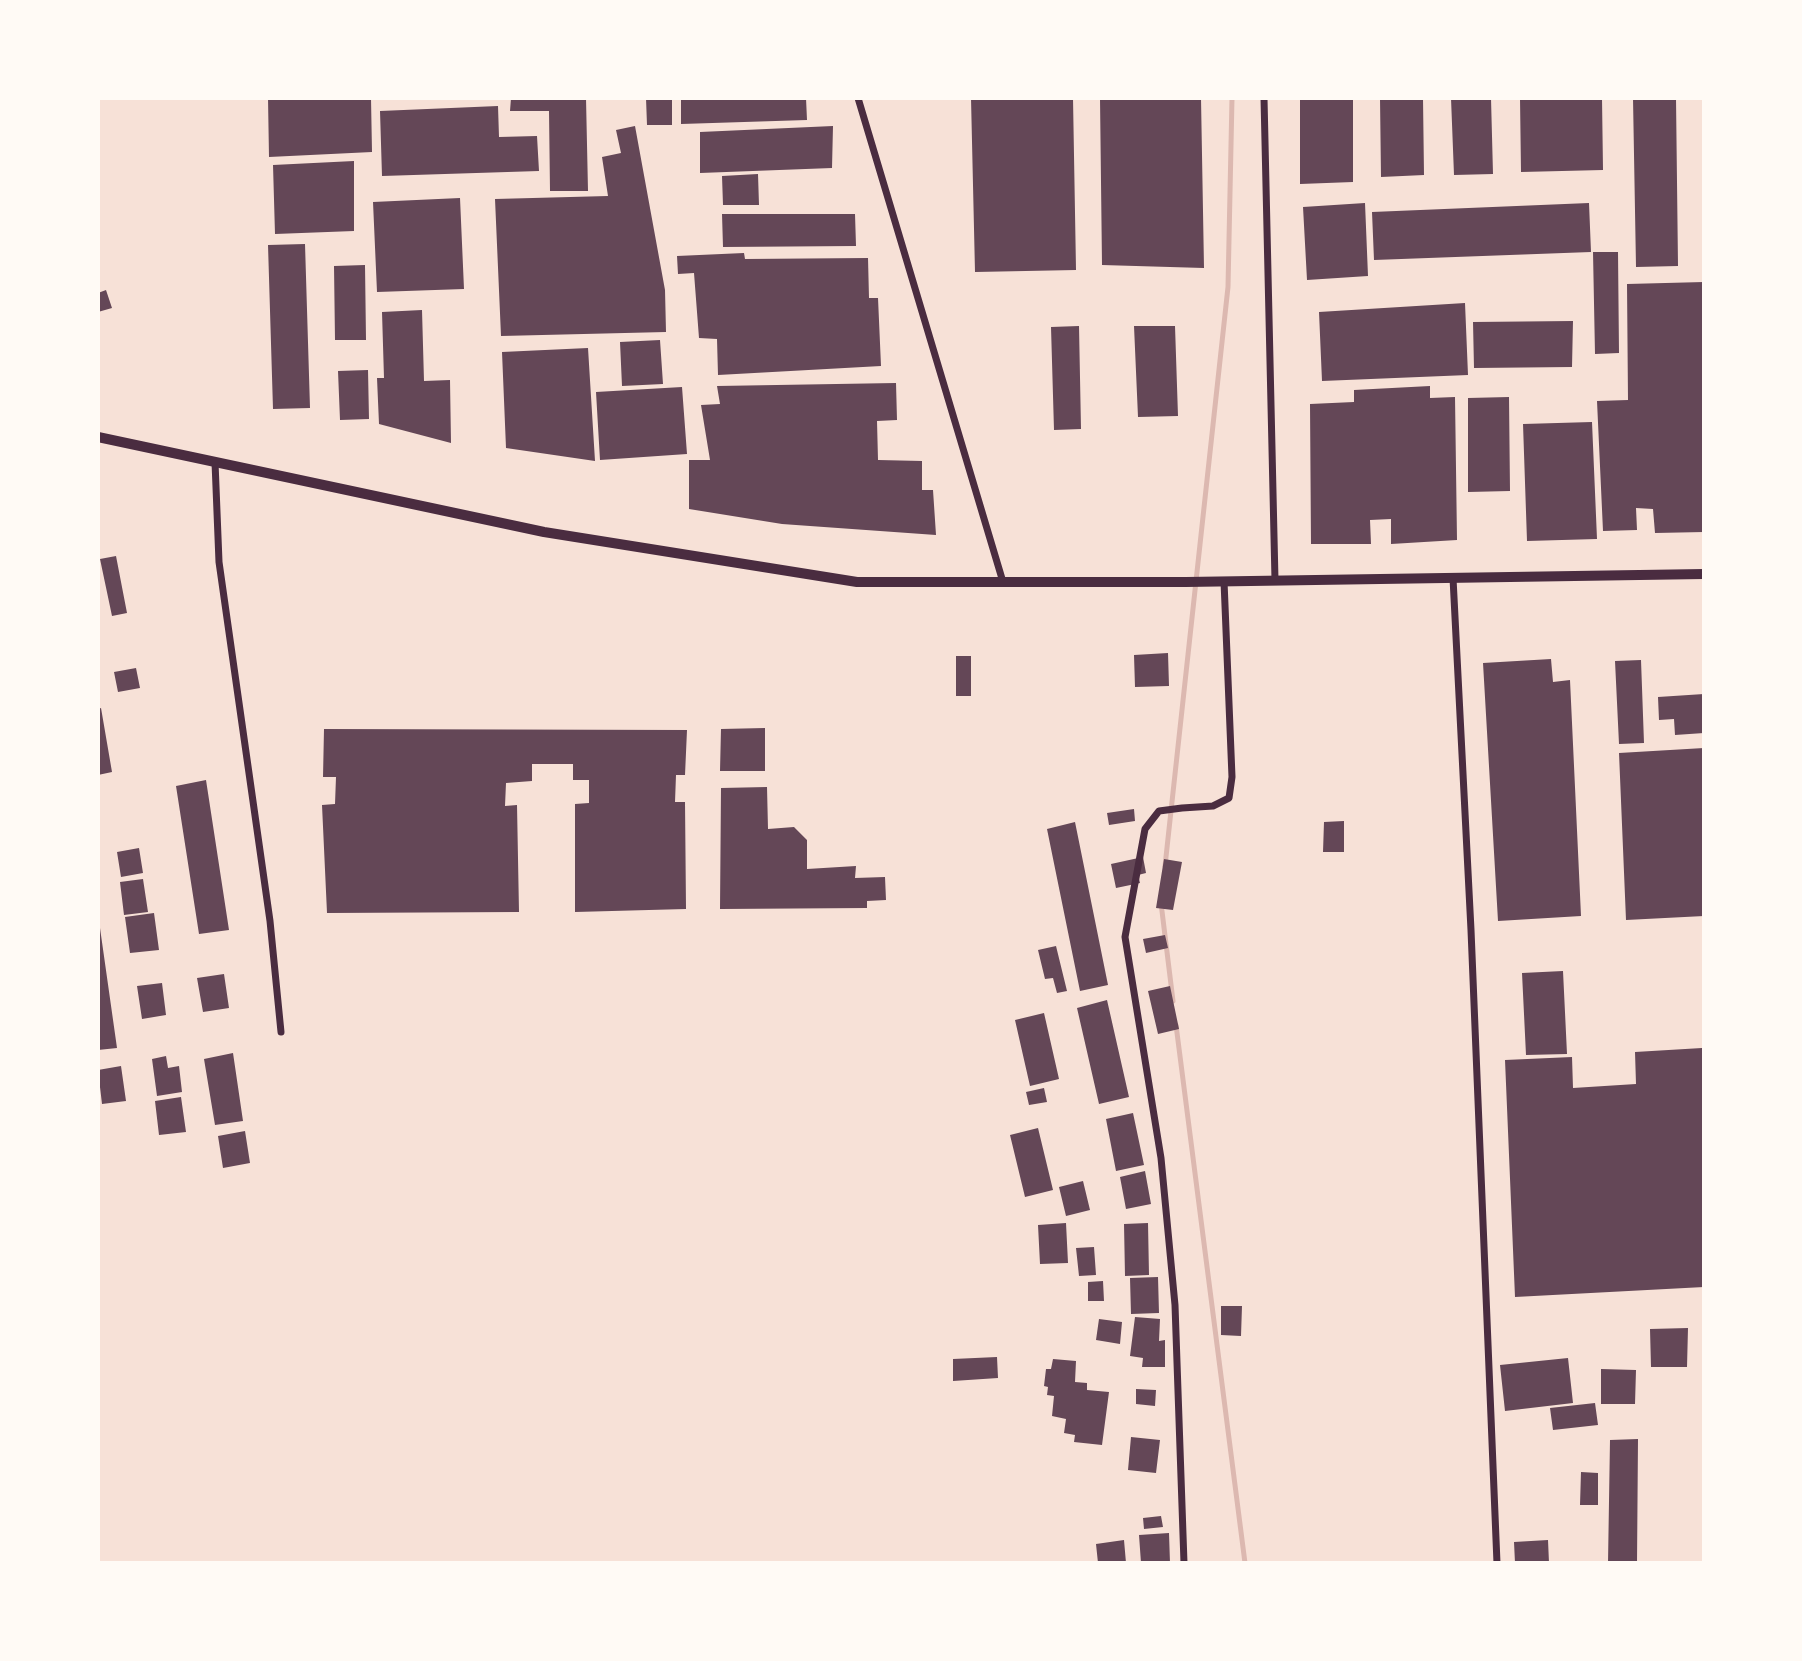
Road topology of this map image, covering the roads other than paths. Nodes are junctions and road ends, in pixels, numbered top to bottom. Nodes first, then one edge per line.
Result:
1 (859, 98) edge
2 (1264, 98) edge
3 (98, 437) edge
4 (215, 462) junction
5 (1704, 574) edge
6 (1453, 578) junction
7 (1275, 580) junction
8 (1224, 581) junction
9 (1003, 582) junction
10 (281, 1032) dead end
11 (1184, 1563) edge
12 (1497, 1563) edge

1 - 9 street
2 - 7 street
3 - 4 street
4 - 9 street
4 - 10 street
5 - 6 street
6 - 7 street
6 - 12 street
7 - 8 street
8 - 9 street
8 - 11 street

